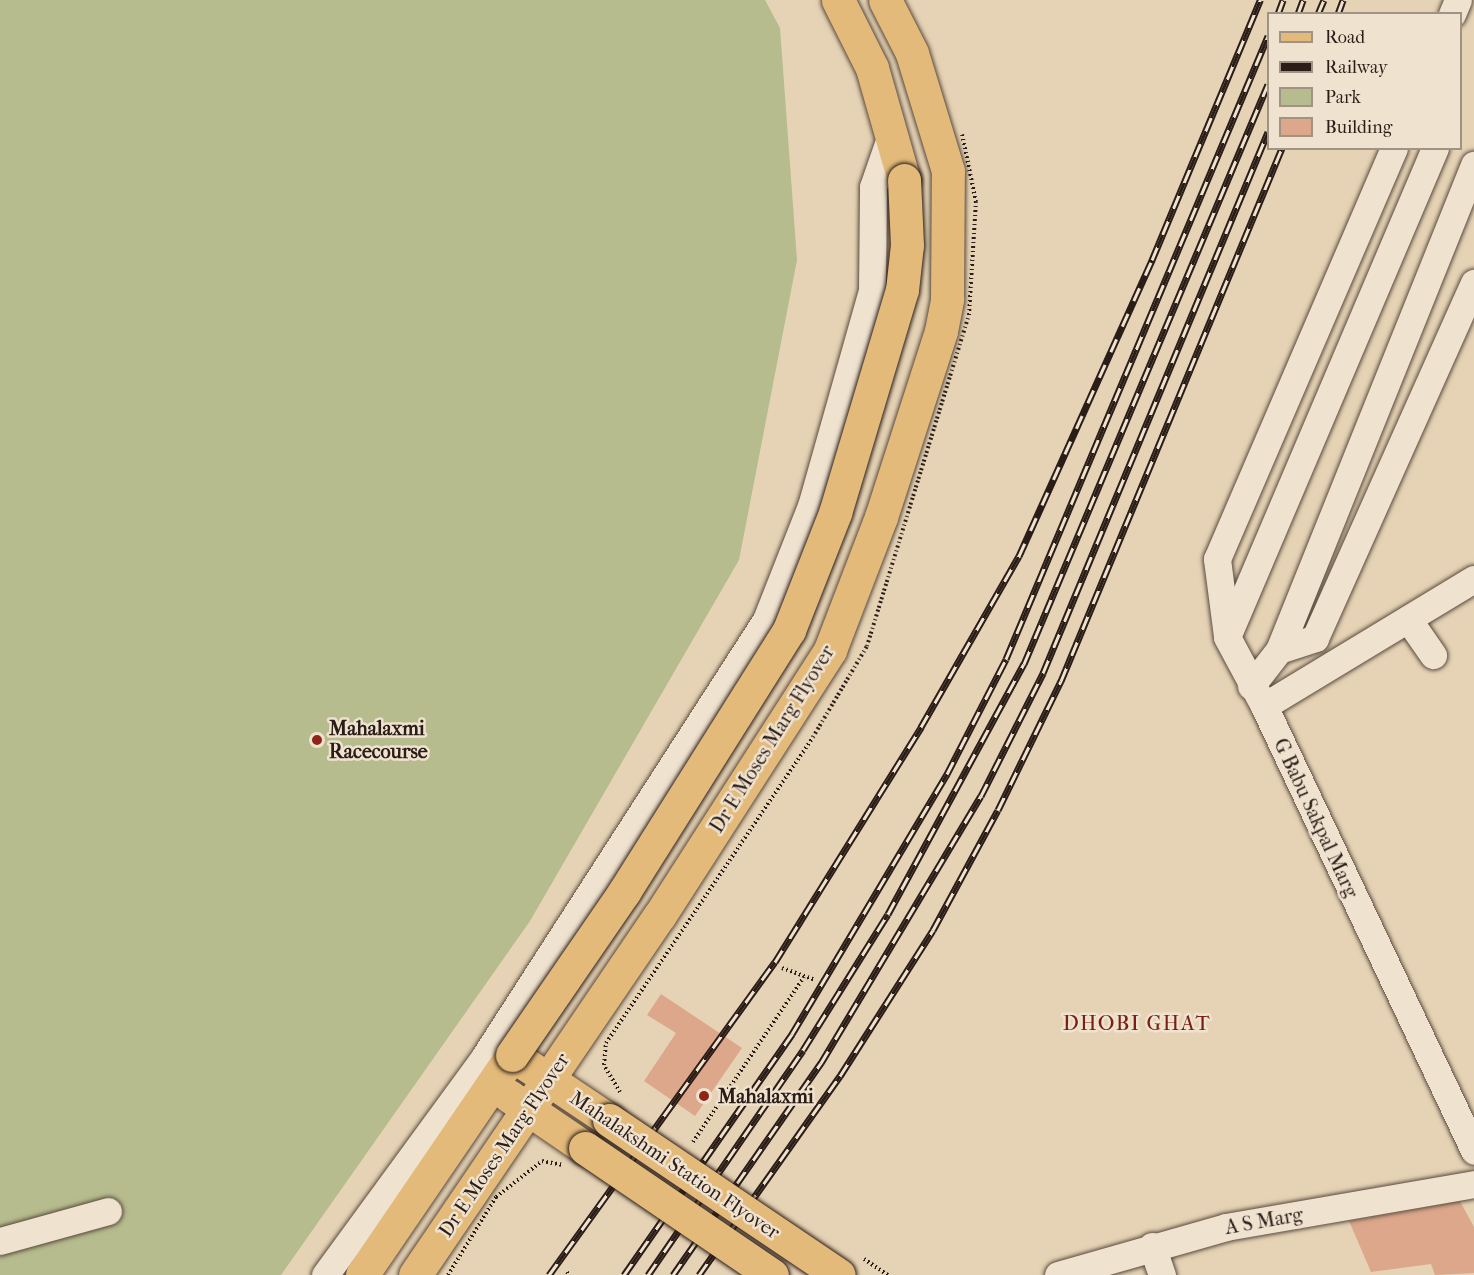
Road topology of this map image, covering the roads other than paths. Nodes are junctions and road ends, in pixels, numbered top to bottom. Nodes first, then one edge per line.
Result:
1 (837, 0) edge
2 (885, 0) edge
3 (892, 132) junction
4 (1393, 150) edge
5 (1435, 150) edge
6 (1474, 165) edge
7 (1474, 283) edge
8 (1474, 579) edge
9 (1408, 619) junction
10 (1227, 637) junction
11 (1279, 650) junction
12 (1433, 655) dead end
13 (1258, 696) junction
14 (512, 1055) junction
15 (548, 1080) junction
16 (492, 1084) junction
17 (528, 1109) junction
18 (1474, 1151) edge
19 (1474, 1184) edge
20 (108, 1211) dead end
21 (0, 1241) edge
22 (1152, 1246) junction
23 (325, 1275) edge
24 (363, 1275) edge
25 (415, 1275) edge
26 (772, 1275) edge
27 (839, 1275) edge
28 (1059, 1275) edge
29 (1162, 1275) edge

1 - 3 main road
2 - 15 main road, Dr E Moses Marg Flyover
3 - 14 main road, bridge
3 - 23 street
4 - 10 street, G Babu Sakpal Marg
5 - 10 street
6 - 11 street
7 - 11 street
8 - 9 street
9 - 12 street
9 - 13 street
10 - 13 street, G Babu Sakpal Marg
11 - 13 street
13 - 18 street, G Babu Sakpal Marg
14 - 15 main road, Mahalakshmi Station Flyover
14 - 16 main road
15 - 17 main road, Dr E Moses Marg Flyover
15 - 27 main road, Mahalakshmi Station Flyover, bridge
16 - 17 main road, Mahalakshmi Station Flyover
16 - 24 main road
17 - 25 main road, Dr E Moses Marg Flyover
17 - 26 main road, Mahalakshmi Station Flyover, bridge
19 - 22 street, A S Marg
20 - 21 street
22 - 28 street, A S Marg
22 - 29 street

